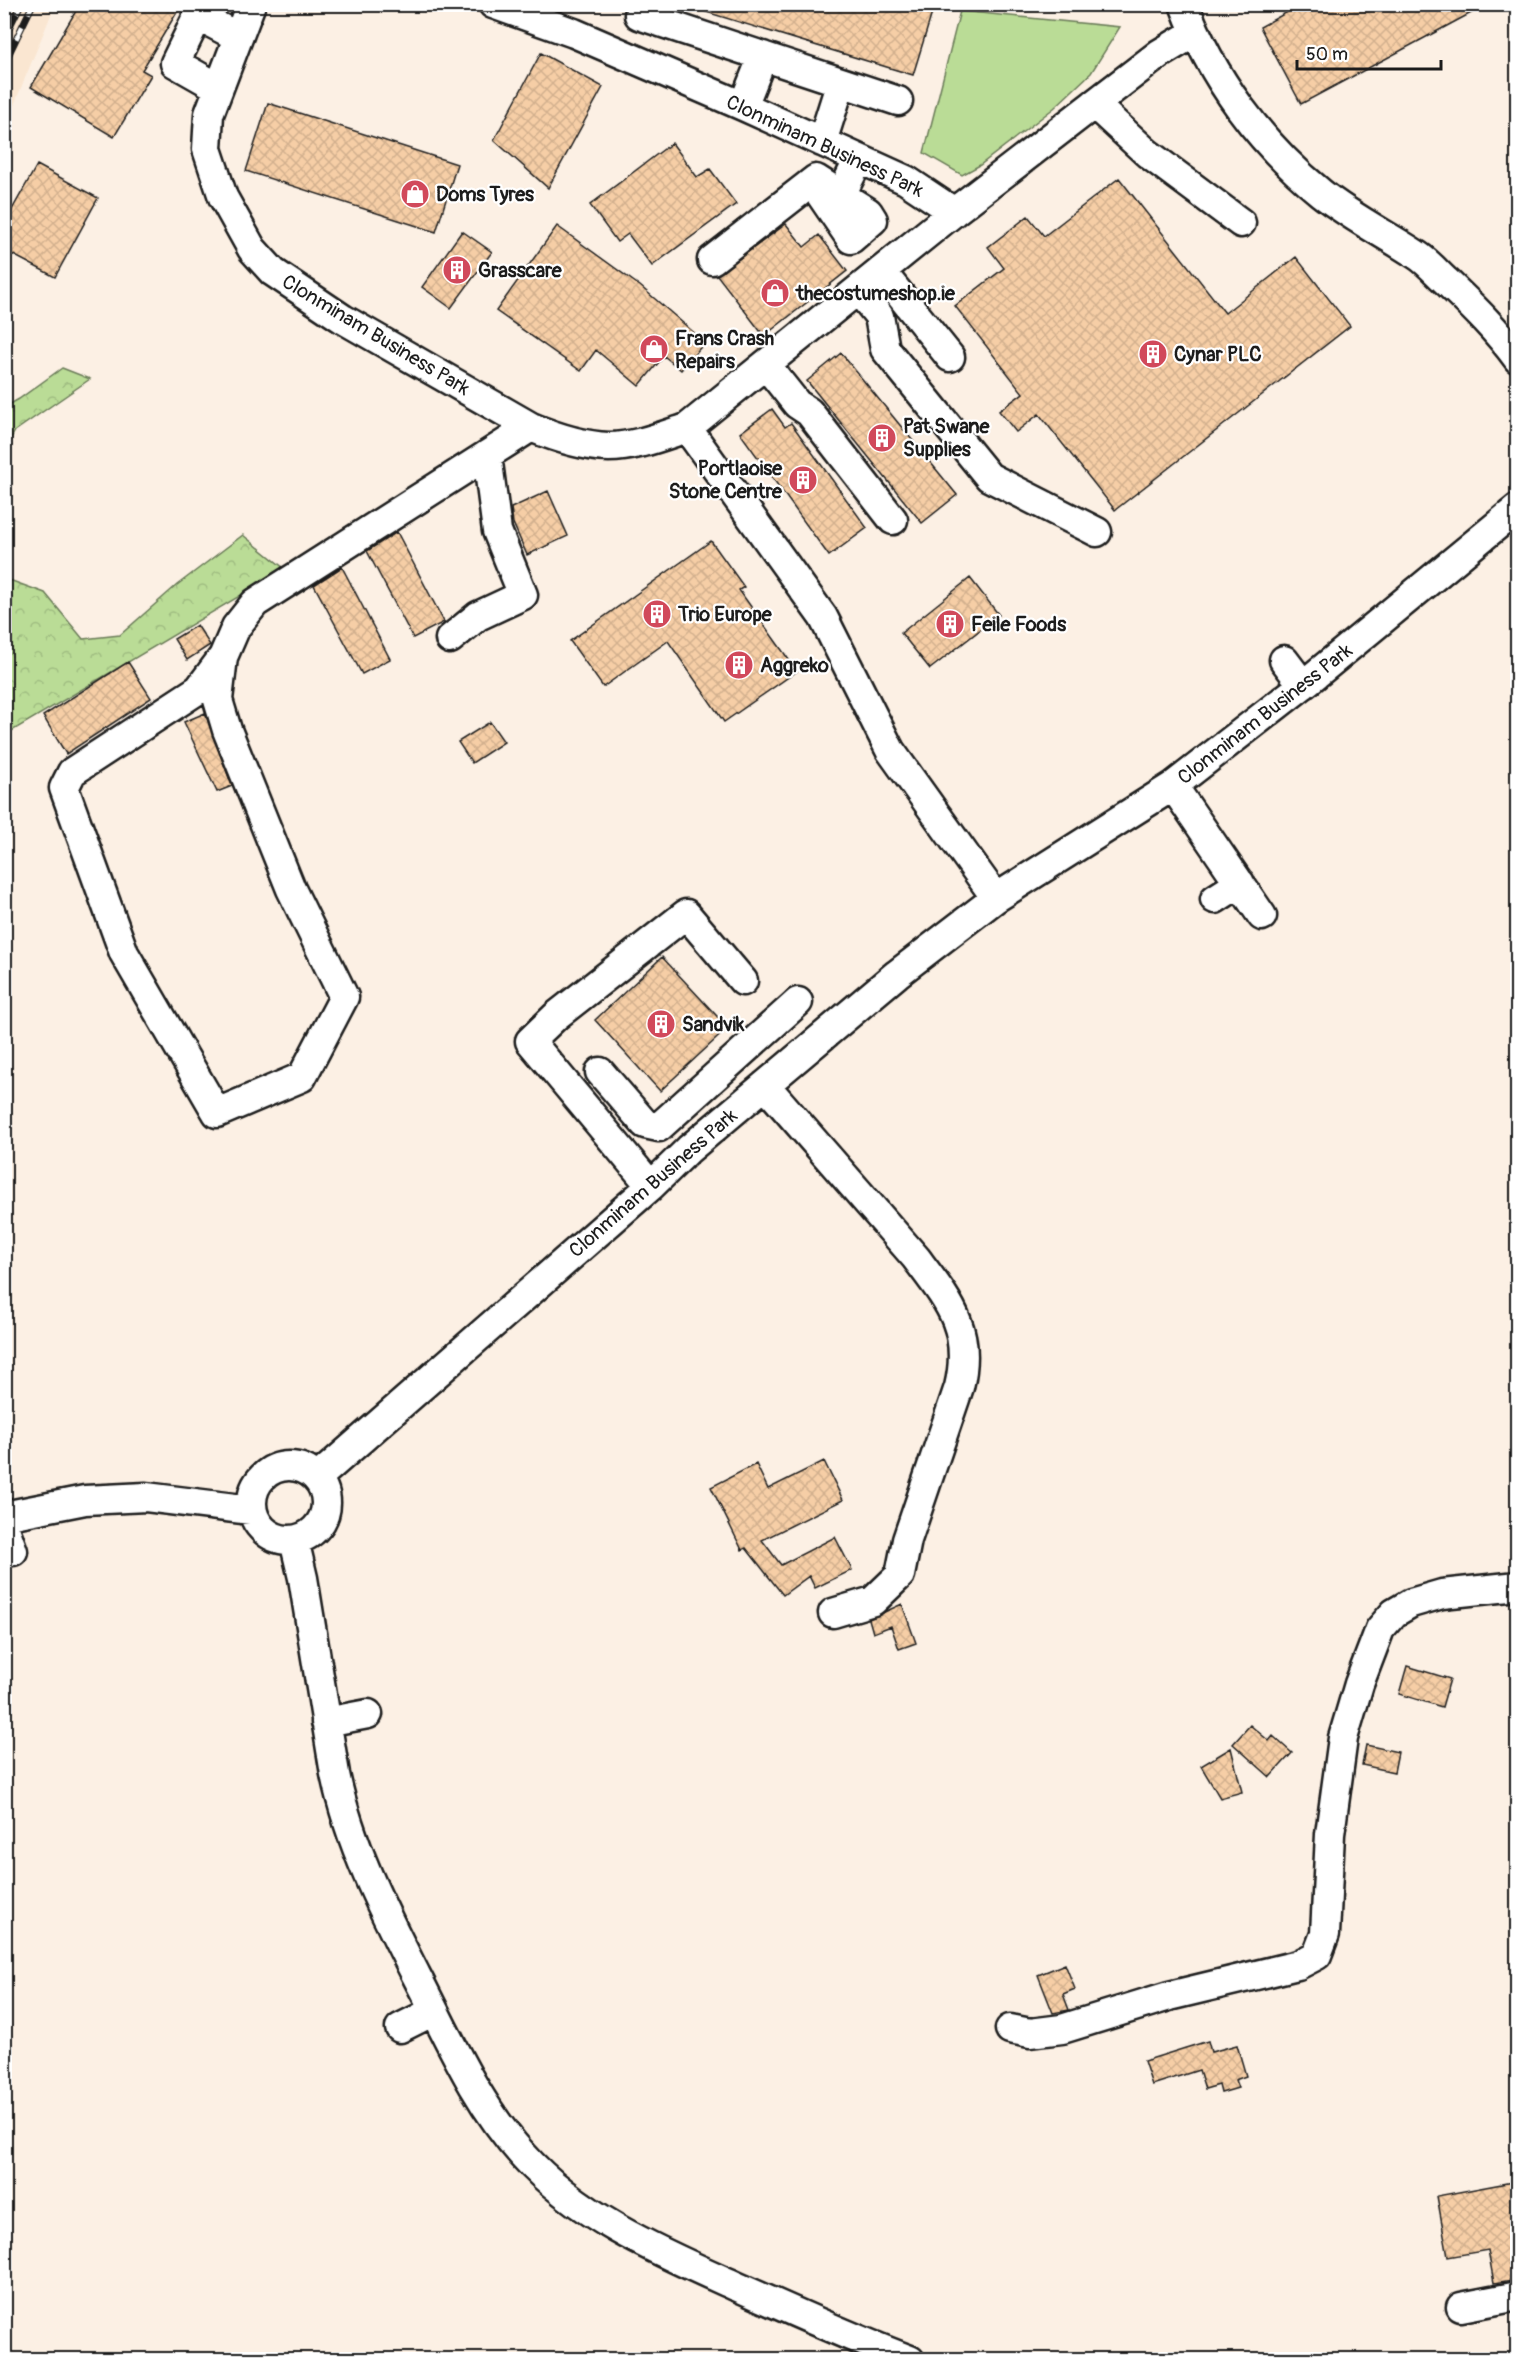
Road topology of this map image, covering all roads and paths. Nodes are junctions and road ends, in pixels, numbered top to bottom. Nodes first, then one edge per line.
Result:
1 (251, 4) edge
2 (493, 4) edge
3 (642, 4) edge
4 (1184, 4) edge
5 (1194, 33) junction
6 (238, 37) junction
7 (763, 56) junction
8 (841, 82) junction
9 (219, 88) junction
10 (898, 101) dead end
11 (1094, 104) junction
12 (743, 106) junction
13 (822, 142) junction
14 (859, 159) junction
15 (812, 182) junction
16 (841, 195) junction
17 (954, 212) junction
18 (1241, 223) dead end
19 (712, 260) dead end
20 (882, 271) junction
21 (858, 290) junction
22 (1512, 348) edge
23 (950, 357) dead end
24 (766, 364) junction
25 (531, 427) junction
26 (687, 428) junction
27 (487, 455) junction
28 (1518, 508) edge
29 (893, 520) dead end
30 (1097, 532) dead end
31 (450, 639) dead end
32 (223, 657) junction
33 (1284, 660) dead end
34 (1304, 685) junction
35 (1173, 786) junction
36 (1240, 883) junction
37 (996, 898) junction
38 (1215, 899) dead end
39 (1262, 916) dead end
40 (743, 981) dead end
41 (798, 1002) dead end
42 (765, 1085) junction
43 (582, 1104) junction
44 (651, 1186) junction
45 (317, 1478) junction
46 (251, 1510) junction
47 (4, 1516) edge
48 (294, 1540) junction
49 (1518, 1586) edge
50 (834, 1613) dead end
51 (368, 1714) dead end
52 (326, 1722) junction
53 (434, 2011) junction
54 (400, 2028) dead end
55 (1010, 2029) dead end
56 (1518, 2296) edge
57 (1461, 2307) dead end
58 (910, 2360) edge

1 - 6 street, Clonminam Business Park
2 - 12 street, Clonminam Business Park
3 - 7 street
4 - 5 street
5 - 11 street, Clonminam Business Park
5 - 22 street
6 - 9 street, Clonminam Business Park
6 - 9 street
7 - 8 street
7 - 12 street
8 - 10 street
8 - 13 street
9 - 25 street, Clonminam Business Park
11 - 17 street, Clonminam Business Park
11 - 18 street
12 - 13 street, Clonminam Business Park
13 - 14 street, Clonminam Business Park
14 - 16 street
14 - 17 street, Clonminam Business Park
15 - 16 street
15 - 16 street
15 - 19 street
17 - 20 street, Clonminam Business Park
20 - 21 street, Clonminam Business Park
20 - 23 street
21 - 24 street, Clonminam Business Park
21 - 30 street
24 - 26 street, Clonminam Business Park
24 - 29 street
25 - 26 street, Clonminam Business Park
25 - 27 street
26 - 37 street
27 - 31 street
27 - 32 street
28 - 34 street, Clonminam Business Park
32 - 32 street
33 - 34 street
34 - 35 street, Clonminam Business Park
35 - 36 street
35 - 37 street, Clonminam Business Park
36 - 38 street
36 - 39 street
37 - 42 street, Clonminam Business Park
40 - 43 street
41 - 43 street
42 - 44 street, Clonminam Business Park
42 - 50 street
43 - 44 street
44 - 45 street, Clonminam Business Park
45 - 46 street
45 - 48 street
46 - 47 street
46 - 48 street
48 - 52 street
49 - 55 street
51 - 52 street
52 - 53 street
53 - 54 street
53 - 58 street
56 - 57 street

